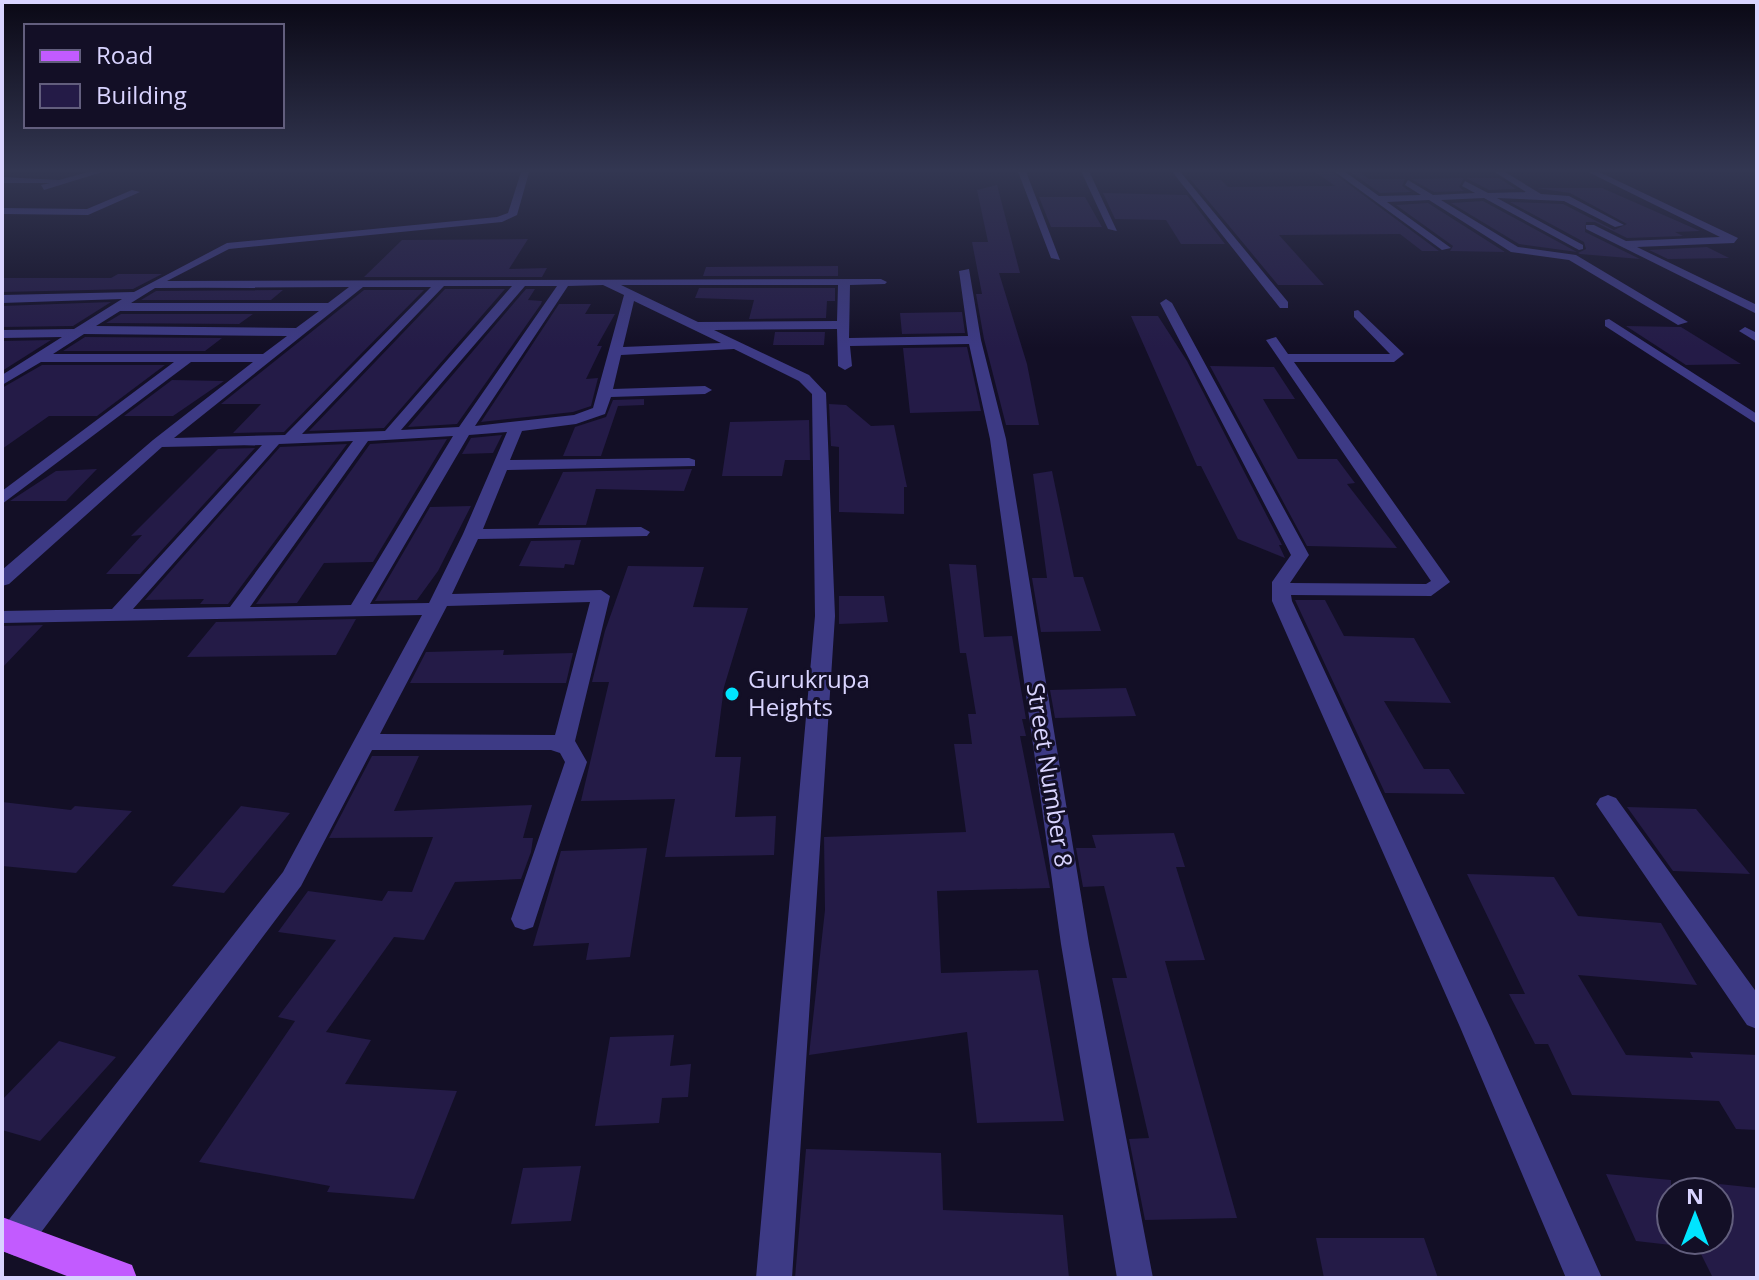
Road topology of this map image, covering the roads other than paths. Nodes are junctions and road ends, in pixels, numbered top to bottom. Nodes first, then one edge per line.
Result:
1 (399, 229) edge
2 (1044, 229) edge
3 (1222, 229) edge
4 (1420, 229) edge
5 (1482, 229) edge
6 (1546, 229) edge
7 (1593, 229) edge
8 (1711, 229) edge
9 (1624, 244) junction
10 (1579, 247) dead end
11 (1446, 248) dead end
12 (1056, 258) dead end
13 (965, 271) dead end
14 (565, 282) junction
15 (605, 282) junction
16 (844, 282) junction
17 (881, 282) dead end
18 (521, 283) junction
19 (440, 284) junction
20 (358, 286) junction
21 (144, 290) junction
22 (630, 294) junction
23 (2, 299) edge
24 (1166, 303) dead end
25 (1284, 305) dead end
26 (117, 307) junction
27 (331, 307) junction
28 (1757, 310) edge
29 (1358, 314) dead end
30 (1682, 322) dead end
31 (1609, 323) dead end
32 (843, 325) junction
33 (694, 326) junction
34 (78, 332) junction
35 (299, 332) junction
36 (2, 334) edge
37 (975, 340) junction
38 (1272, 340) dead end
39 (843, 342) junction
40 (735, 346) junction
41 (616, 351) junction
42 (38, 358) junction
43 (188, 358) junction
44 (266, 358) junction
45 (1285, 358) junction
46 (845, 366) dead end
47 (2, 381) edge
48 (705, 390) dead end
49 (605, 393) junction
50 (1757, 420) edge
51 (516, 428) junction
52 (464, 431) junction
53 (391, 433) junction
54 (365, 435) junction
55 (282, 439) junction
56 (158, 443) junction
57 (689, 463) dead end
58 (501, 465) junction
59 (2, 499) edge
60 (641, 532) dead end
61 (472, 534) junction
62 (2, 580) edge
63 (1280, 589) junction
64 (438, 604) junction
65 (357, 610) junction
66 (236, 612) junction
67 (117, 615) junction
68 (2, 617) edge
69 (365, 742) junction
70 (563, 746) junction
71 (1608, 804) dead end
72 (524, 919) dead end
73 (1757, 1016) edge
74 (9, 1236) edge
75 (119, 1278) edge
76 (774, 1278) edge
77 (1135, 1278) edge
78 (1584, 1278) edge

1 - 21 street
2 - 12 street
3 - 25 street
4 - 11 street
5 - 30 street
6 - 10 street
7 - 9 street
8 - 9 street
9 - 28 street
13 - 37 street, Street Number 8
14 - 15 street
14 - 18 street
14 - 52 street
15 - 16 street
15 - 22 street
16 - 17 street
16 - 32 street
18 - 19 street
18 - 53 street
19 - 20 street
19 - 55 street
20 - 21 street
20 - 27 street
21 - 23 street
21 - 26 street
22 - 33 street
22 - 41 street
24 - 63 street
26 - 27 street
26 - 34 street
27 - 35 street
29 - 45 street
31 - 50 street
32 - 33 street
32 - 39 street
33 - 40 street
34 - 35 street
34 - 36 street
34 - 42 street
35 - 44 street
37 - 39 street
37 - 77 street, Street Number 8
38 - 45 street
39 - 46 street
40 - 41 street
40 - 76 street
41 - 49 street
42 - 43 street
42 - 47 street
43 - 44 street
43 - 59 street
44 - 56 street
45 - 63 street
48 - 49 street
49 - 51 street
51 - 52 street
51 - 58 street
52 - 53 street
52 - 65 street
53 - 54 street
54 - 55 street
54 - 66 street
55 - 56 street
55 - 67 street
56 - 62 street
57 - 58 street
58 - 61 street
60 - 61 street
61 - 64 street
63 - 78 street
64 - 65 street
64 - 69 street
64 - 70 street
65 - 66 street
66 - 67 street
67 - 68 street
69 - 70 street
69 - 74 street
70 - 72 street
71 - 73 street
74 - 75 main road

